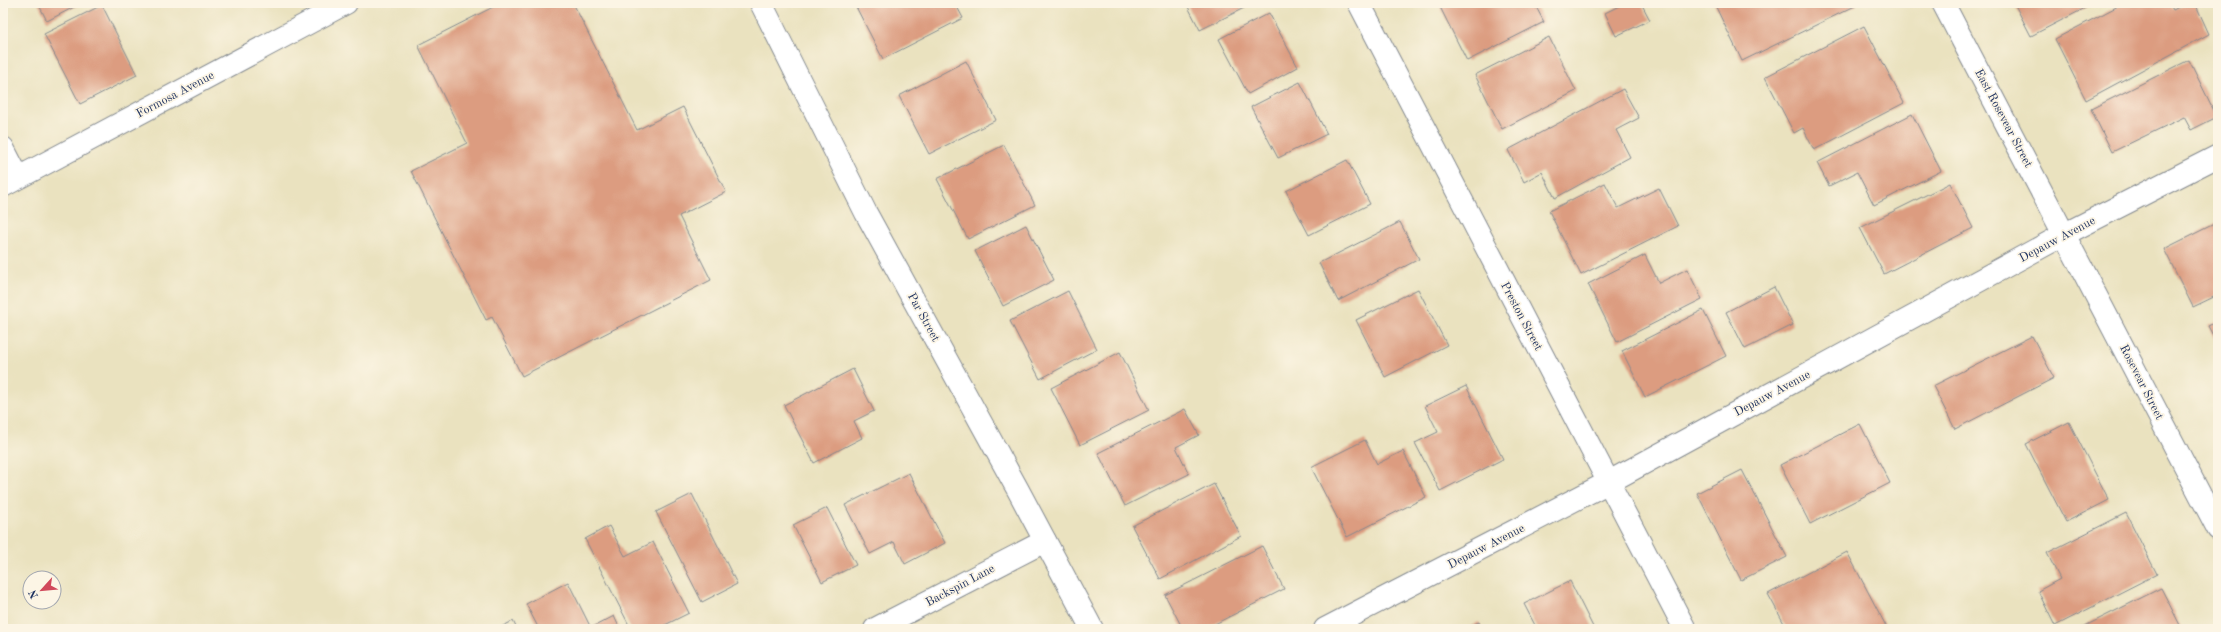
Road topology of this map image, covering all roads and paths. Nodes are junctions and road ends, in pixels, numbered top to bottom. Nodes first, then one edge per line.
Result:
1 (346, 3) edge
2 (761, 3) edge
3 (1359, 3) edge
4 (1943, 3) edge
5 (3, 148) edge
6 (2218, 156) edge
7 (10, 182) edge
8 (2065, 234) junction
9 (1609, 482) junction
10 (2218, 529) edge
11 (1045, 541) junction
12 (875, 629) edge
13 (1092, 629) edge
14 (1325, 629) edge
15 (1685, 629) edge

1 - 7 street, Formosa Avenue
2 - 11 street, Par Street
3 - 9 street, Preston Street
4 - 8 street, East Rosevear Street
5 - 7 street
6 - 8 street, Depauw Avenue
8 - 9 street, Depauw Avenue
8 - 10 street, Rosevear Street
9 - 14 street, Depauw Avenue
9 - 15 street, Preston Street
11 - 12 street, Backspin Lane
11 - 13 street, Par Street

